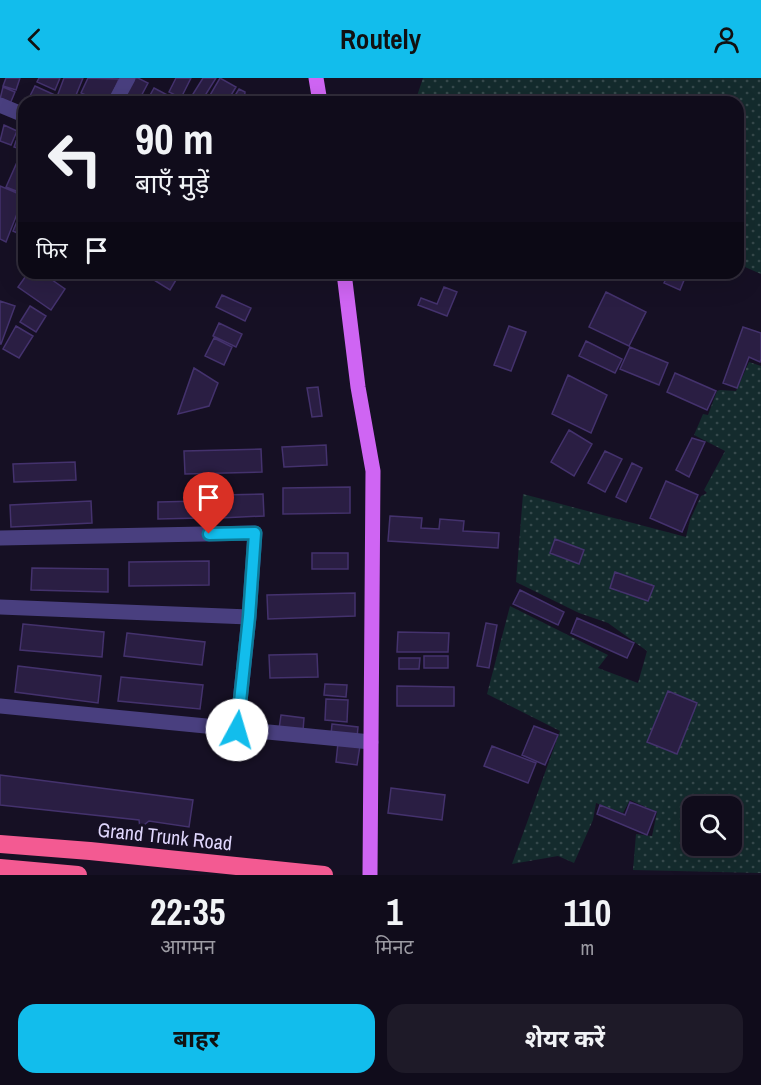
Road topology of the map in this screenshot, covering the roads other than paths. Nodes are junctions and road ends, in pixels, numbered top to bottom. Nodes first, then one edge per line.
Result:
1 (128, 78) edge
2 (316, 78) edge
3 (118, 96) edge
4 (319, 96) edge
5 (0, 105) edge
6 (18, 112) edge
7 (345, 279) edge
8 (0, 538) edge
9 (0, 607) edge
10 (249, 617) junction
11 (0, 706) edge
12 (237, 730) junction
13 (371, 742) junction
14 (0, 844) edge
15 (0, 868) edge
16 (78, 875) edge
17 (324, 875) edge
18 (370, 875) edge

1 - 3 street
2 - 4 main road
5 - 6 street
7 - 13 main road
8 - 10 street
9 - 10 street
10 - 12 street
11 - 12 street
12 - 13 street
13 - 18 main road
14 - 17 highway, Grand Trunk Road
15 - 16 highway

